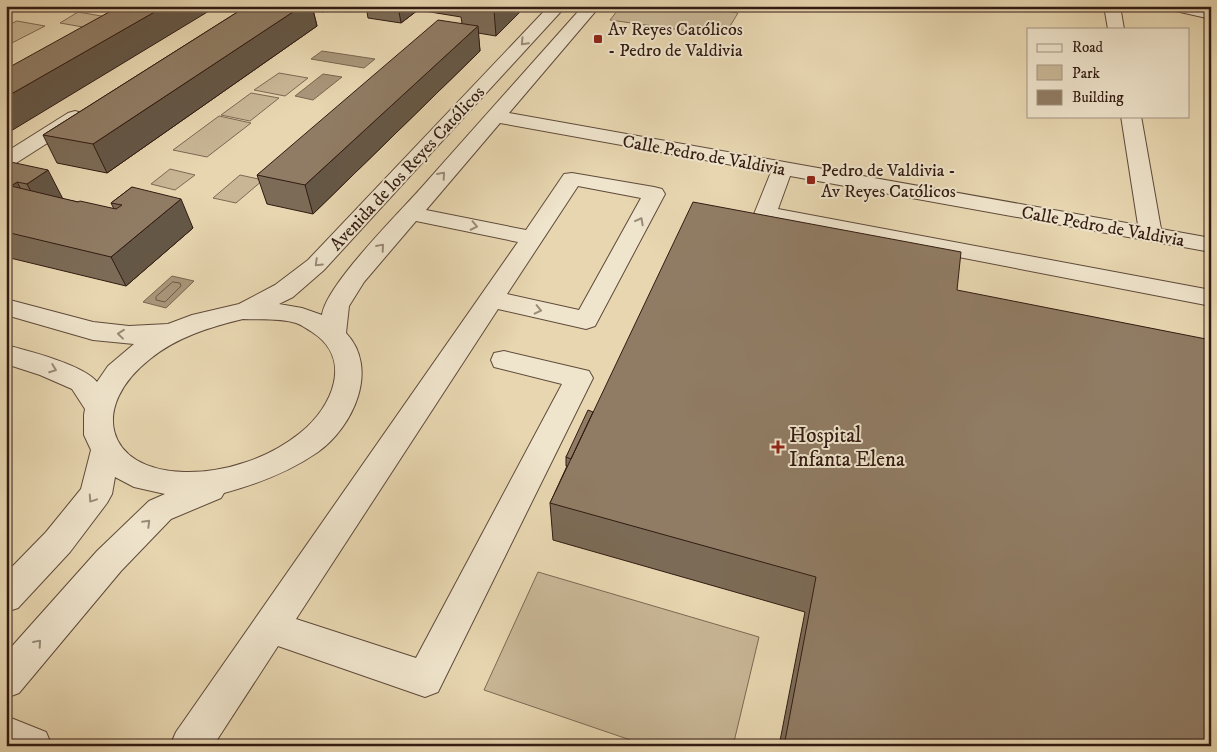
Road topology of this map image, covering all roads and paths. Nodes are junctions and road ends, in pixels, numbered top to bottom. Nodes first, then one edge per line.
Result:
1 (558, 6) edge
2 (592, 6) edge
3 (1112, 6) edge
4 (1173, 6) edge
5 (1211, 14) edge
6 (1116, 28) edge
7 (90, 108) edge
8 (494, 116) junction
9 (1131, 118) edge
10 (6, 161) edge
11 (782, 170) junction
12 (415, 206) junction
13 (765, 213) junction
14 (537, 231) junction
15 (1151, 235) junction
16 (775, 239) edge
17 (1211, 245) edge
18 (1211, 298) edge
19 (491, 299) junction
20 (6, 307) edge
21 (243, 311) junction
22 (170, 333) junction
23 (333, 333) junction
24 (6, 354) edge
25 (504, 360) dead end
26 (99, 407) junction
27 (105, 452) junction
28 (232, 480) junction
29 (6, 597) edge
30 (270, 627) junction
31 (6, 680) edge
32 (6, 735) edge
33 (32, 746) edge
34 (190, 746) edge

1 -> 21 street, Avenida de los Reyes Católicos
2 - 8 street, Avenida de los Reyes Católicos
3 - 6 street
4 - 5 street
7 - 10 street
8 - 11 street, Calle Pedro de Valdivia
12 -> 8 street, Avenida de los Reyes Católicos
9 - 15 street
11 - 13 street
11 - 15 street, Calle Pedro de Valdivia
12 - 14 street
23 -> 12 street, Avenida de los Reyes Católicos
13 - 16 street
13 - 18 street
14 - 19 street
19 -> 14 street
15 - 17 street, Calle Pedro de Valdivia
19 - 30 street
22 -> 20 street
21 - 22 street
21 - 23 street
22 - 26 street
23 - 28 street
24 -> 26 street
25 - 30 street
26 - 27 street
27 - 28 street
27 -> 29 street
31 -> 28 street
30 - 34 street
32 - 33 street

